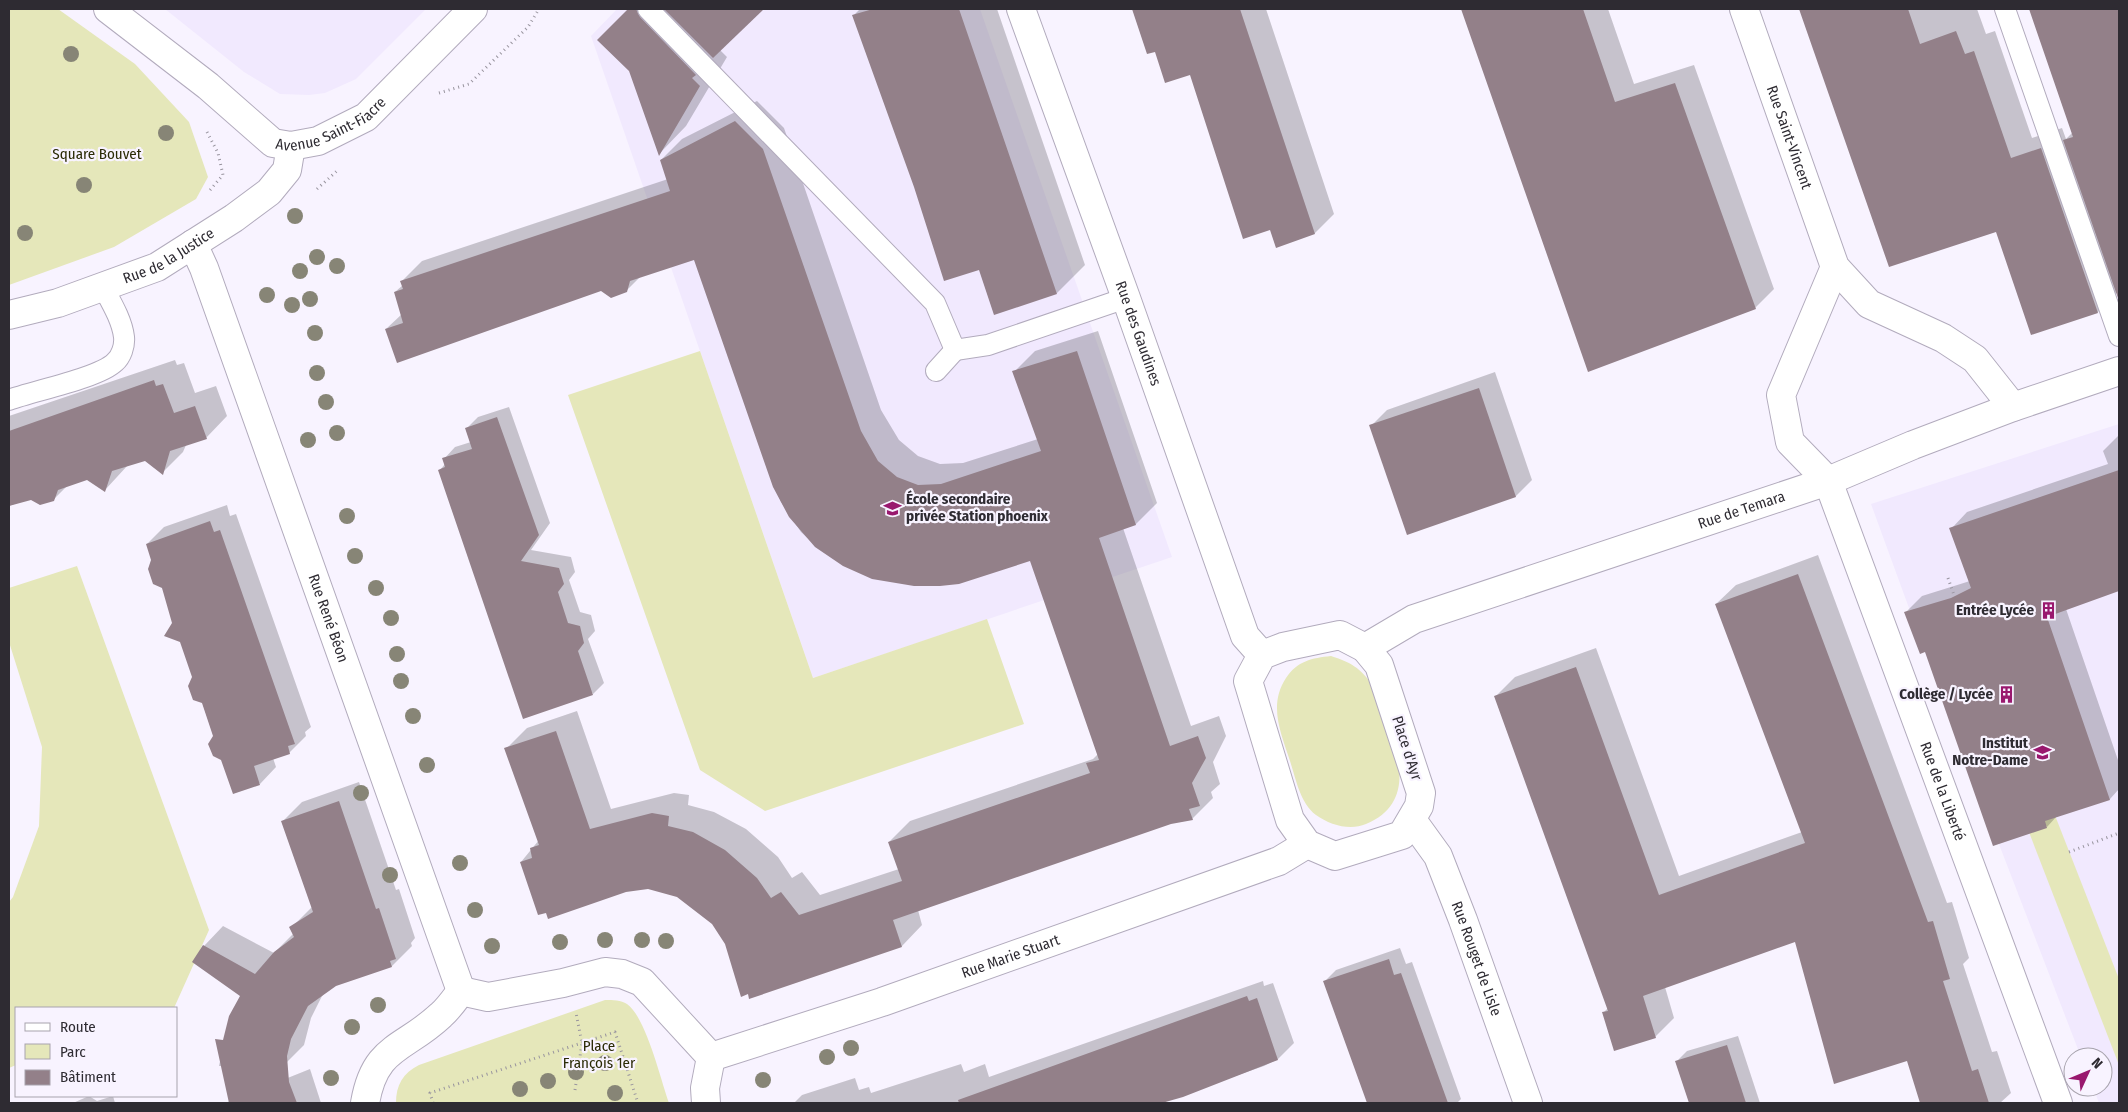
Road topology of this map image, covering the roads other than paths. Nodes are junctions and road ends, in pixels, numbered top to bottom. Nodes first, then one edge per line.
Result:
1 (108, 9) edge
2 (472, 9) edge
3 (648, 9) edge
4 (1021, 9) edge
5 (1744, 9) edge
6 (2005, 9) edge
7 (291, 146) junction
8 (193, 244) junction
9 (1835, 267) junction
10 (103, 287) junction
11 (1126, 298) junction
12 (9, 316) edge
13 (2119, 336) edge
14 (955, 350) junction
15 (936, 371) dead end
16 (2119, 371) edge
17 (9, 400) edge
18 (2013, 407) junction
19 (1828, 481) junction
20 (1365, 648) junction
21 (1262, 655) junction
22 (1412, 820) junction
23 (1306, 844) junction
24 (461, 991) junction
25 (711, 1057) junction
26 (364, 1103) edge
27 (706, 1103) edge
28 (1528, 1103) edge
29 (2058, 1103) edge

1 - 7 street, Avenue Saint-Fiacre
2 - 7 street, Avenue Saint-Fiacre
3 - 14 lane
4 - 11 street, Rue des Gaudines
5 - 9 street, Rue Saint-Vincent
6 - 13 lane
7 - 8 street, Rue de la Justice
8 - 10 street, Rue de la Justice
8 - 24 street, Rue René Béon
9 - 18 street, Rue Saint-Vincent
9 - 19 street
10 - 12 street, Rue de la Justice
10 - 17 lane
11 - 14 lane
11 - 21 street, Rue des Gaudines
14 - 15 lane
16 - 18 street, Rue de Temara
18 - 19 street, Rue de Temara
19 - 20 street, Rue de Temara
19 - 29 street, Rue de la Liberté
20 - 21 street, Place d'Ayr
20 - 22 street, Place d'Ayr
21 - 23 street
22 - 23 street, Place d'Ayr
22 - 28 street, Rue Rouget de Lisle
23 - 25 street, Rue Marie Stuart
24 - 25 street
24 - 26 street
25 - 27 street

